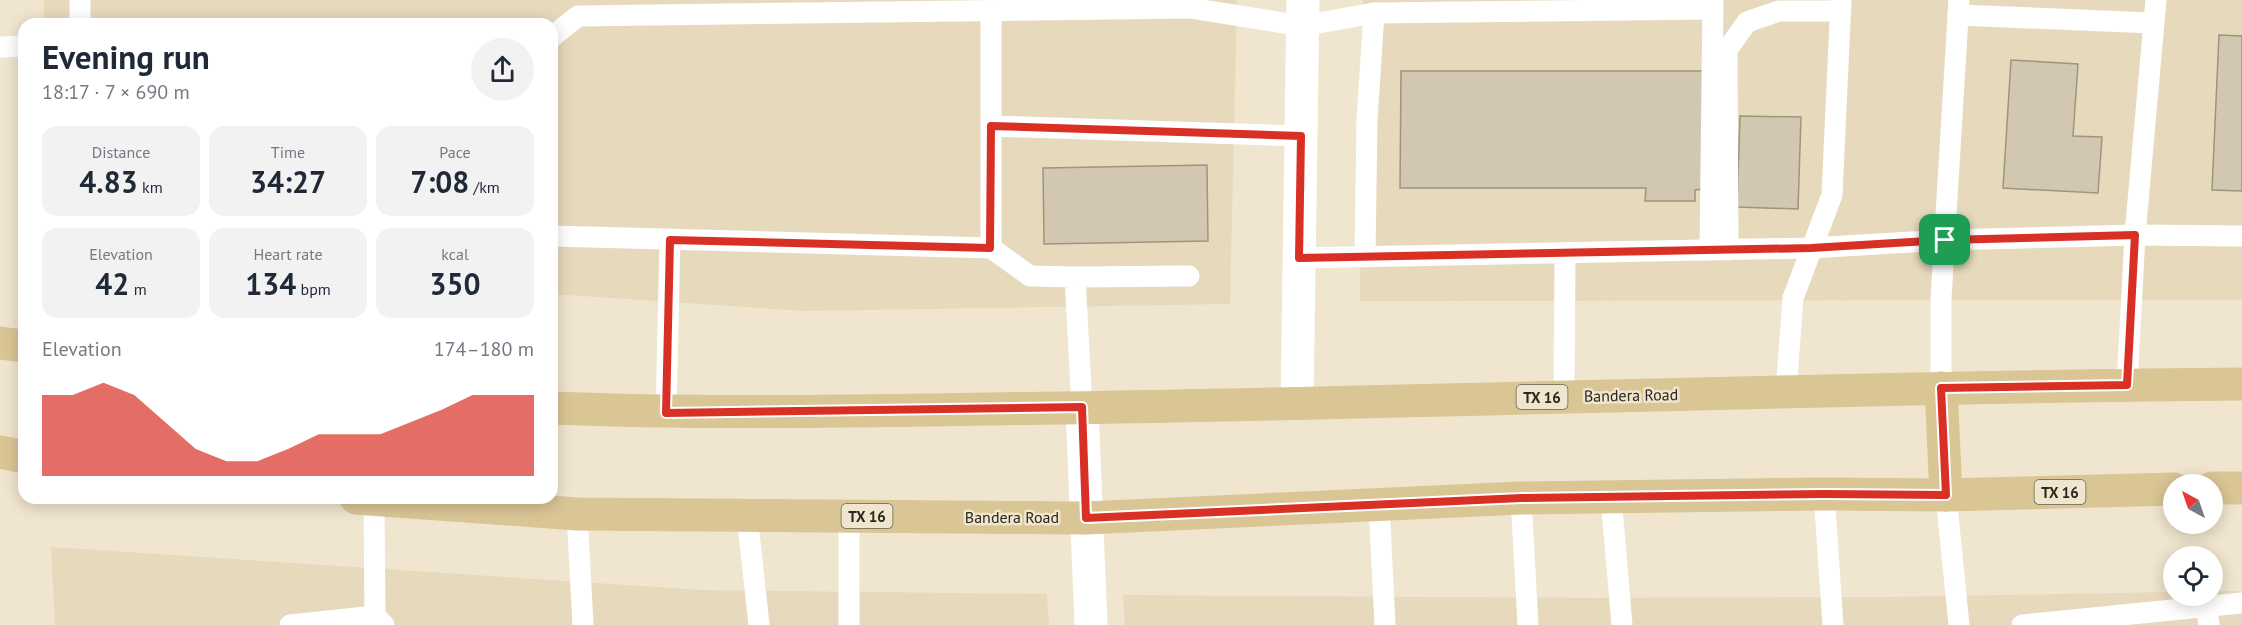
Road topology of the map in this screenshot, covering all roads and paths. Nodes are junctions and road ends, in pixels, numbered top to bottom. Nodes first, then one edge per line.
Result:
1 (80, 0) edge
2 (2156, 0) edge
3 (1713, 5) edge
4 (1841, 5) edge
5 (905, 6) edge
6 (929, 6) edge
7 (1958, 8) edge
8 (992, 10) junction
9 (1302, 13) edge
10 (1374, 13) junction
11 (80, 18) edge
12 (2153, 24) junction
13 (558, 32) edge
14 (18, 46) edge
15 (0, 47) edge
16 (991, 126) junction
17 (1301, 136) junction
18 (2135, 235) junction
19 (558, 236) edge
20 (2242, 236) edge
21 (670, 240) junction
22 (1945, 240) junction
23 (990, 248) junction
24 (1811, 248) junction
25 (1719, 250) junction
26 (1564, 253) junction
27 (1365, 256) junction
28 (1299, 258) junction
29 (1189, 276) dead end
30 (1076, 277) junction
31 (0, 343) edge
32 (18, 345) edge
33 (2242, 384) edge
34 (2127, 385) junction
35 (1941, 388) junction
36 (1786, 391) junction
37 (1564, 397) junction
38 (1297, 404) junction
39 (1082, 407) junction
40 (558, 408) edge
41 (666, 413) junction
42 (0, 452) edge
43 (18, 456) edge
44 (2223, 488) edge
45 (2242, 488) edge
46 (2163, 489) edge
47 (1824, 494) junction
48 (1946, 495) junction
49 (1611, 497) junction
50 (1521, 498) junction
51 (366, 504) edge
52 (436, 504) edge
53 (1379, 504) junction
54 (577, 514) junction
55 (747, 516) junction
56 (849, 516) junction
57 (1086, 518) junction
58 (2242, 603) edge
59 (2208, 616) edge
60 (380, 620) edge
61 (290, 625) edge
62 (583, 625) edge
63 (759, 625) edge
64 (849, 625) edge
65 (1091, 625) edge
66 (1385, 625) edge
67 (1528, 625) edge
68 (1622, 625) edge
69 (1833, 625) edge
70 (1959, 625) edge
71 (2022, 625) edge

1 - 11 lane
2 - 12 lane
3 - 10 lane
3 - 25 lane
4 - 24 lane
4 - 25 lane
5 - 6 lane
5 - 13 lane
6 - 8 lane
7 - 12 lane
7 - 22 lane
8 - 9 lane
8 - 16 lane
9 - 10 lane
9 - 17 street
10 - 27 lane
12 - 18 lane
14 - 15 lane
16 - 17 lane
16 - 23 lane
17 - 28 street
18 - 20 lane
18 - 22 lane
18 - 34 lane
19 - 21 lane
21 - 23 lane
21 - 41 lane
22 - 24 lane
22 - 35 lane
23 - 30 lane
24 - 25 lane
24 - 36 lane
25 - 26 lane
26 - 27 lane
26 - 37 lane
27 - 28 lane
28 - 38 street
29 - 30 lane
30 - 39 lane
31 - 32 main road
33 - 34 main road, Bandera Road / TX 16
34 - 35 main road, Bandera Road / TX 16
35 - 36 main road, Bandera Road / TX 16
35 - 48 main road
36 - 37 main road, Bandera Road / TX 16
37 - 38 main road, Bandera Road / TX 16
38 - 39 main road, Bandera Road / TX 16
39 - 41 main road, Bandera Road / TX 16
39 - 57 street
40 - 41 main road, Bandera Road / TX 16
42 - 43 main road
44 - 45 main road
46 - 48 main road, Bandera Road / TX 16
47 - 48 main road, Bandera Road / TX 16
47 - 49 main road, Bandera Road / TX 16
47 - 69 lane
48 - 70 lane
49 - 50 main road, Bandera Road / TX 16
49 - 68 lane
50 - 53 main road, Bandera Road / TX 16
50 - 67 lane
51 - 60 lane
52 - 54 main road, Bandera Road / TX 16
53 - 57 main road, Bandera Road / TX 16
53 - 66 lane
54 - 55 main road, Bandera Road / TX 16
54 - 62 lane
55 - 56 main road, Bandera Road / TX 16
55 - 63 lane
56 - 57 main road, Bandera Road / TX 16
56 - 64 lane
57 - 65 street
58 - 59 lane
59 - 71 lane
60 - 61 lane

